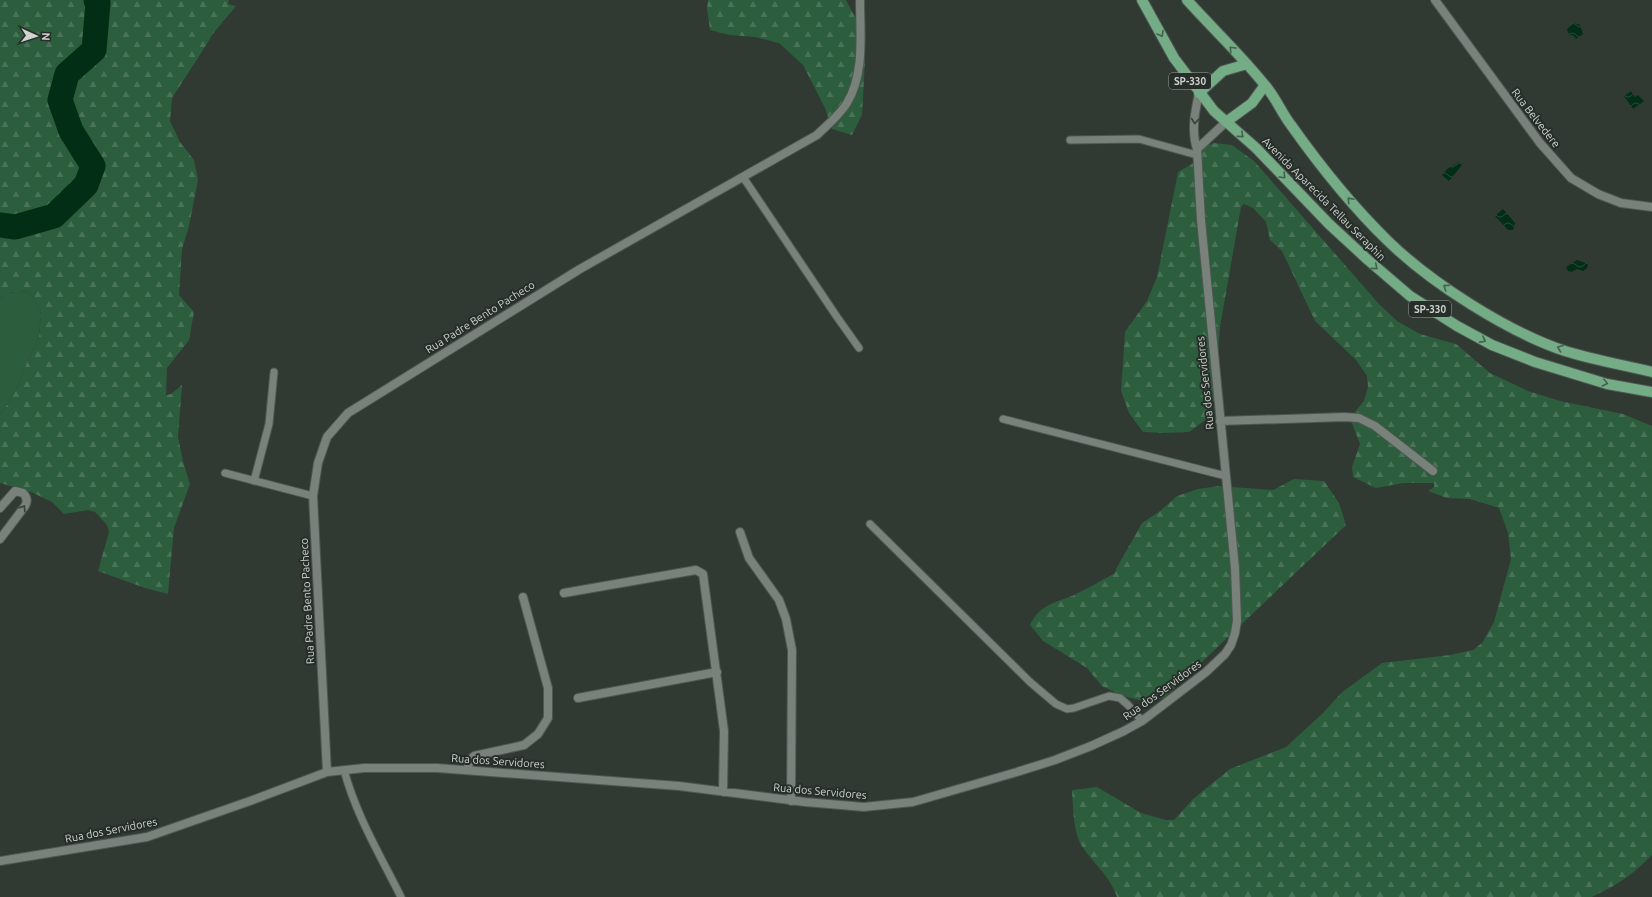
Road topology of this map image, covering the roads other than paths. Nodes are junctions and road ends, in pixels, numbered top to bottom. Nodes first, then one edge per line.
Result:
1 (860, 0) edge
2 (1142, 0) edge
3 (1186, 0) edge
4 (1435, 0) edge
5 (1247, 64) junction
6 (1265, 85) junction
7 (1199, 93) junction
8 (1226, 122) junction
9 (1070, 140) dead end
10 (1197, 152) junction
11 (743, 177) junction
12 (1652, 207) edge
13 (859, 348) dead end
14 (274, 372) dead end
15 (1652, 372) edge
16 (1652, 392) edge
17 (1003, 419) dead end
18 (1220, 421) junction
19 (1434, 471) dead end
20 (226, 473) dead end
21 (1226, 476) junction
22 (254, 481) junction
23 (313, 496) junction
24 (0, 508) edge
25 (870, 524) dead end
26 (740, 532) dead end
27 (0, 539) edge
28 (564, 592) dead end
29 (523, 597) dead end
30 (717, 672) junction
31 (578, 698) dead end
32 (1142, 721) junction
33 (344, 770) junction
34 (467, 770) junction
35 (327, 772) junction
36 (723, 792) junction
37 (791, 800) junction
38 (0, 861) edge
39 (401, 897) edge

1 - 11 street, Rua Padre Bento Pacheco
2 -> 7 main road, Avenida Aparecida Tellau Seraphin / SP-330
5 -> 3 main road, Avenida Aparecida Tellau Seraphin / SP-330
4 - 12 street, Rua Belvedere
5 - 6 main road, Avenida Aparecida Tellau Seraphin / SP-330
5 - 7 main road
6 - 8 main road
15 -> 6 main road, Avenida Aparecida Tellau Seraphin / SP-330
7 - 8 main road, Avenida Aparecida Tellau Seraphin / SP-330
7 -> 10 street, Rua dos Servidores
8 - 10 street
8 -> 16 main road, Avenida Aparecida Tellau Seraphin / SP-330
9 - 10 lane
10 - 18 street, Rua dos Servidores
11 - 13 lane
11 - 23 street, Rua Padre Bento Pacheco
14 - 22 lane
17 - 21 lane
18 - 19 street
18 - 21 street, Rua dos Servidores
20 - 22 lane
21 - 32 street, Rua dos Servidores
22 - 23 lane
23 - 35 street, Rua Padre Bento Pacheco
27 -> 24 street
25 - 32 lane
26 - 37 street
28 - 30 street
29 - 34 street
30 - 31 street
30 - 36 street
32 - 37 street, Rua dos Servidores
33 - 34 street, Rua dos Servidores
33 - 35 street, Rua dos Servidores
33 - 39 lane
34 - 36 street, Rua dos Servidores
35 - 38 street, Rua dos Servidores
36 - 37 street, Rua dos Servidores

